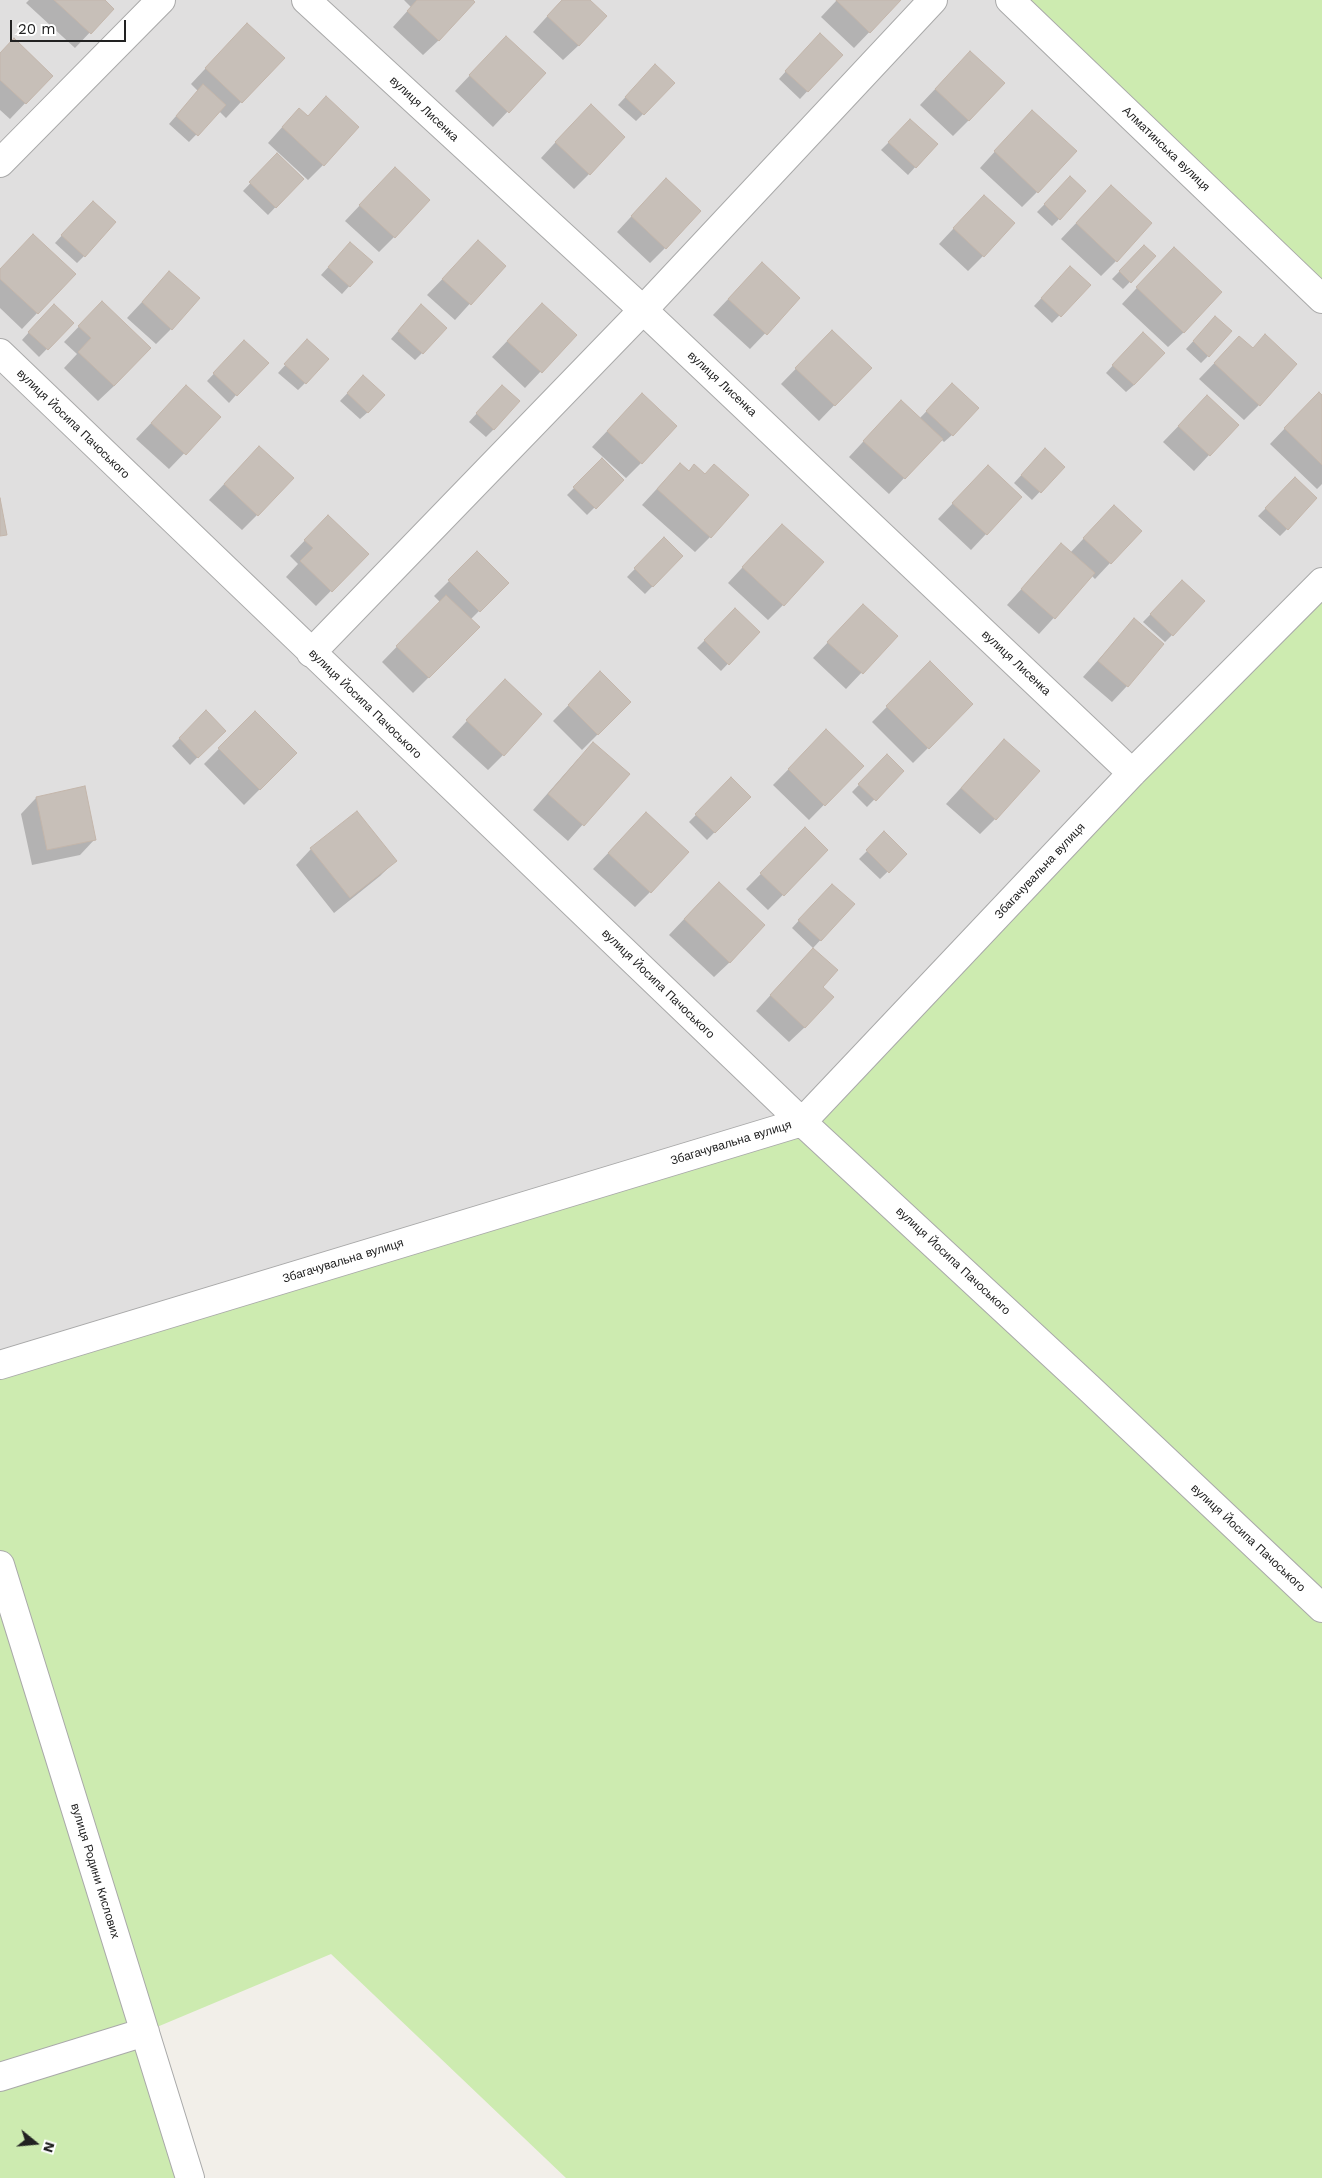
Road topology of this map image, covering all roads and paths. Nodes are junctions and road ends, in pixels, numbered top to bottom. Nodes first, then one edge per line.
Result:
1 (161, 0) edge
2 (306, 0) edge
3 (932, 0) edge
4 (1010, 0) edge
5 (0, 163) edge
6 (1322, 299) edge
7 (643, 310) junction
8 (0, 354) edge
9 (1322, 582) edge
10 (311, 653) junction
11 (1132, 773) junction
12 (802, 1122) junction
13 (0, 1366) edge
14 (0, 1565) edge
15 (1322, 1608) edge
16 (146, 2032) junction
17 (0, 2078) edge
18 (190, 2178) edge

1 - 5 street
2 - 7 street, вулиця Лисенка
3 - 7 street
4 - 6 street, Алматинська вулиця
7 - 10 street
7 - 11 street, вулиця Лисенка
8 - 10 street, вулиця Йосипа Пачоського
9 - 11 street, Збагачувальна вулиця
10 - 12 street, вулиця Йосипа Пачоського
11 - 12 street, Збагачувальна вулиця
12 - 13 street, Збагачувальна вулиця
12 - 15 street, вулиця Йосипа Пачоського
14 - 16 street, вулиця Родини Кислових
16 - 17 street
16 - 18 street, вулиця Родини Кислових

